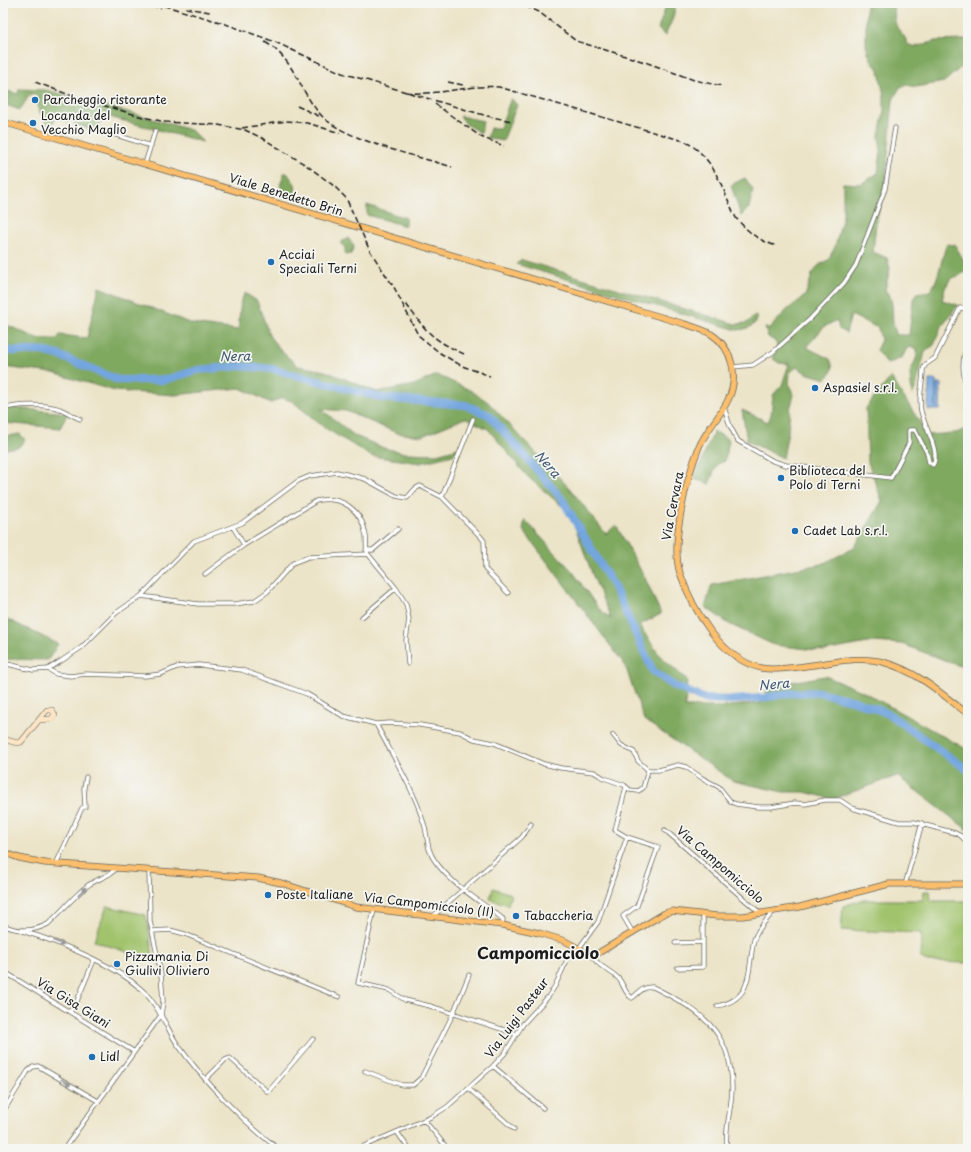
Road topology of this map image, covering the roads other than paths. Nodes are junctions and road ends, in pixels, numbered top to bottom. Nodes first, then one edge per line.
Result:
1 (3, 122) edge
2 (895, 128) dead end
3 (104, 131) dead end
4 (156, 132) dead end
5 (151, 146) junction
6 (145, 164) junction
7 (563, 288) joint
8 (968, 309) edge
9 (968, 342) edge
10 (733, 368) junction
11 (968, 392) edge
12 (724, 407) junction
13 (3, 409) edge
14 (80, 419) dead end
15 (473, 419) dead end
16 (442, 497) junction
17 (233, 527) junction
18 (398, 529) dead end
19 (244, 545) junction
20 (367, 552) junction
21 (205, 574) dead end
22 (396, 588) junction
23 (508, 593) dead end
24 (141, 596) junction
25 (362, 617) dead end
26 (3, 663) edge
27 (408, 664) dead end
28 (48, 669) junction
29 (968, 714) edge
30 (40, 720) dead end
31 (376, 724) junction
32 (613, 735) dead end
33 (3, 739) edge
34 (648, 770) junction
35 (86, 777) dead end
36 (626, 787) junction
37 (922, 823) junction
38 (531, 824) dead end
39 (666, 830) dead end
40 (627, 837) junction
41 (968, 842) edge
42 (3, 852) edge
43 (56, 864) junction
44 (117, 868) junction
45 (149, 870) junction
46 (968, 884) edge
47 (905, 885) junction
48 (462, 890) junction
49 (374, 910) junction
50 (773, 912) junction
51 (761, 914) junction
52 (703, 915) junction
53 (432, 917) junction
54 (3, 925) edge
55 (502, 925) junction
56 (22, 931) junction
57 (153, 931) junction
58 (633, 933) junction
59 (702, 942) junction
60 (675, 943) dead end
61 (577, 946) junction
62 (592, 954) junction
63 (94, 960) junction
64 (677, 968) dead end
65 (3, 971) edge
66 (469, 974) dead end
67 (338, 997) dead end
68 (716, 1006) dead end
69 (70, 1012) junction
70 (453, 1014) junction
71 (161, 1015) junction
72 (517, 1034) junction
73 (313, 1039) dead end
74 (133, 1051) junction
75 (493, 1066) junction
76 (365, 1071) dead end
77 (206, 1079) junction
78 (468, 1088) junction
79 (98, 1100) junction
80 (543, 1108) dead end
81 (3, 1112) edge
82 (424, 1120) junction
83 (514, 1129) dead end
84 (397, 1132) junction
85 (64, 1149) edge
86 (279, 1149) edge
87 (357, 1149) edge
88 (409, 1149) edge
89 (448, 1149) edge
90 (727, 1149) edge

1 - 6 main road, Viale Benedetto Brin
2 - 10 street
3 - 5 street
4 - 5 street
5 - 6 street
6 - 7 main road, Viale Benedetto Brin
7 - 10 main road, Via Cervara
8 - 12 street
9 - 11 street
10 - 12 main road, Via Cervara
12 - 29 main road, Via Cervara
13 - 14 street
15 - 16 street
16 - 17 street
16 - 23 street
17 - 19 street
17 - 24 street
18 - 20 street
19 - 20 street
19 - 21 street
20 - 22 street
20 - 24 street
22 - 25 street
22 - 27 street
24 - 28 street
26 - 28 street
28 - 31 street
30 - 33 main road
31 - 36 street
31 - 48 street
32 - 34 street
34 - 36 street
34 - 37 street
35 - 43 street
36 - 40 street
37 - 41 street
37 - 47 street
38 - 48 street
39 - 51 street, Via Campomicciolo
40 - 58 street
40 - 61 street, Via Luigi Pasteur
42 - 43 main road, Via Campomicciolo (II)
43 - 44 main road, Via Campomicciolo (II)
44 - 45 main road, Via Campomicciolo (II)
56 -> 44 street
45 - 49 main road, Via Campomicciolo (II)
45 - 57 street
46 - 47 main road
47 - 50 main road
48 - 53 street
48 - 55 street
49 - 53 main road, Via Campomicciolo (II)
49 - 70 street
50 - 51 main road
50 - 68 street, Via Campomicciolo
51 - 52 main road
52 - 58 main road
52 - 59 street
53 - 55 main road, Via Campomicciolo (II)
54 - 56 street
55 - 61 main road, Via Campomicciolo (II)
56 -> 63 street
57 - 67 street
57 - 71 street
58 - 62 main road
59 - 60 street
59 - 64 street
61 - 62 main road, Via Campomicciolo (II)
61 - 72 street, Via Luigi Pasteur
62 - 90 street
63 - 69 street
63 - 71 street
65 - 69 street, Via Gisa Giani
66 - 70 street
69 - 74 street, Via Gisa Giani
70 - 72 street
70 - 76 street
71 - 74 street
71 - 77 street
72 - 75 street, Via Luigi Pasteur
73 - 77 street
74 - 79 street
75 - 78 street, Via Luigi Pasteur
75 - 80 street
77 - 86 street
78 - 82 street, Via Luigi Pasteur
78 - 83 street
81 -> 79 street
79 - 85 street
82 - 84 street, Via Luigi Pasteur
82 - 89 street
84 - 87 street, Via Luigi Pasteur
84 - 88 street

